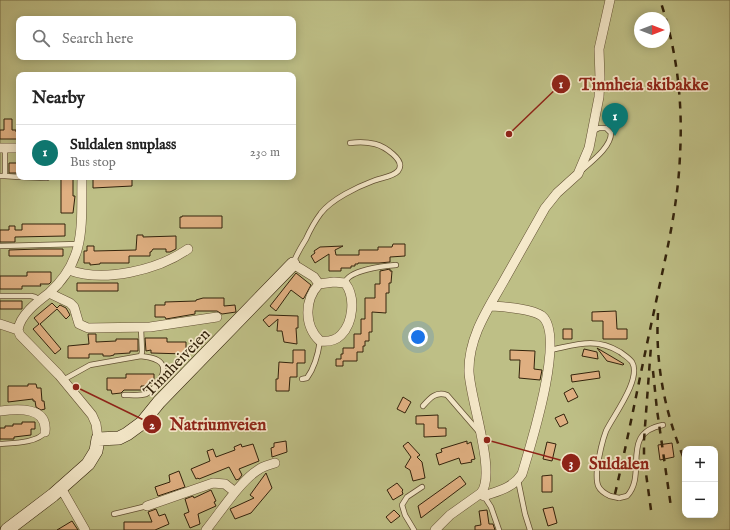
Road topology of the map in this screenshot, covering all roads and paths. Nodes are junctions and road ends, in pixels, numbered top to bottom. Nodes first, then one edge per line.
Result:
1 (610, 0) edge
2 (593, 131) junction
3 (350, 143) dead end
4 (3, 148) edge
5 (16, 148) edge
6 (578, 174) junction
7 (2, 176) edge
8 (16, 177) edge
9 (82, 180) edge
10 (79, 244) junction
11 (0, 246) edge
12 (188, 250) dead end
13 (294, 264) junction
14 (396, 265) dead end
15 (69, 270) junction
16 (345, 283) junction
17 (319, 284) junction
18 (49, 293) junction
19 (0, 296) edge
20 (40, 300) junction
21 (491, 306) junction
22 (217, 317) dead end
23 (0, 324) edge
24 (141, 328) junction
25 (18, 330) junction
26 (320, 341) junction
27 (550, 350) junction
28 (141, 356) junction
29 (302, 379) dead end
30 (63, 380) junction
31 (124, 395) dead end
32 (423, 406) dead end
33 (0, 411) edge
34 (663, 425) dead end
35 (46, 432) joint
36 (480, 434) junction
37 (98, 439) junction
38 (0, 444) edge
39 (276, 463) dead end
40 (518, 480) junction
41 (61, 488) junction
42 (422, 488) dead end
43 (235, 492) junction
44 (486, 494) junction
45 (147, 506) joint
46 (114, 514) dead end
47 (7, 530) edge
48 (85, 530) edge
49 (206, 530) edge
50 (414, 530) edge
51 (435, 530) edge
52 (499, 530) edge
53 (530, 530) edge

1 - 2 street
2 - 6 street
2 - 6 lane
3 - 13 lane
4 - 5 street
4 - 7 lane
6 - 21 street
7 - 8 lane
9 - 10 street
10 - 11 lane
10 - 15 street
12 - 15 street
13 - 17 street
13 - 37 street, Tinnheiveien
14 - 16 lane
15 - 18 street
16 - 17 street
16 - 26 street
17 - 26 street
18 - 20 street
18 - 24 street
19 - 20 lane
20 - 25 street
21 - 27 street
21 - 36 street
22 - 24 street
23 - 25 street
24 - 28 lane
25 - 30 street
26 - 29 lane
27 - 34 lane, bridge
27 - 40 street
28 - 30 lane
28 - 31 lane
30 - 37 street
32 - 36 lane
33 - 35 street
35 - 38 lane
36 - 44 street
37 - 41 street
39 - 43 street
40 - 44 street
40 - 53 lane
41 - 47 street
41 - 48 street
42 - 50 lane
43 - 45 street
43 - 49 street
44 - 51 street
44 - 52 lane
45 - 46 lane

